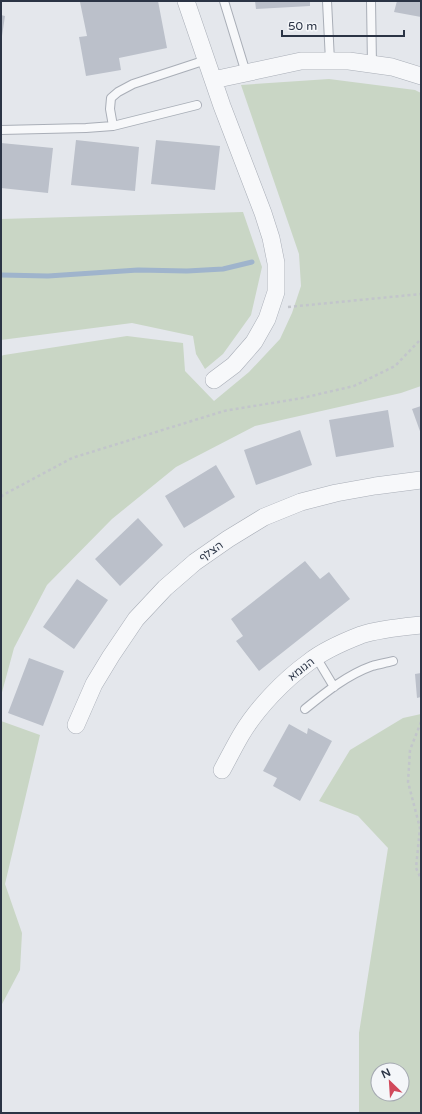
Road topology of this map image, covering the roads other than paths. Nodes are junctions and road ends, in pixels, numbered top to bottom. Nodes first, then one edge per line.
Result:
1 (186, 1) edge
2 (224, 1) edge
3 (327, 1) edge
4 (371, 1) edge
5 (206, 60) junction
6 (330, 61) junction
7 (372, 65) junction
8 (246, 73) junction
9 (421, 76) edge
10 (213, 80) junction
11 (197, 105) dead end
12 (113, 126) junction
13 (1, 130) edge
14 (214, 380) dead end
15 (421, 480) edge
16 (421, 625) edge
17 (316, 658) junction
18 (393, 661) dead end
19 (334, 687) junction
20 (305, 709) dead end
21 (76, 725) dead end
22 (222, 770) dead end

1 - 5 street
2 - 8 lane
3 - 6 lane
4 - 7 lane
5 - 10 street
5 - 12 lane
6 - 7 street
6 - 8 street
7 - 9 street
8 - 10 street
10 - 14 street
11 - 12 lane
12 - 13 lane
15 - 21 street, הצלף
16 - 17 street, הגומא
17 - 19 lane
17 - 22 street, הגומא
18 - 19 lane
19 - 20 lane

